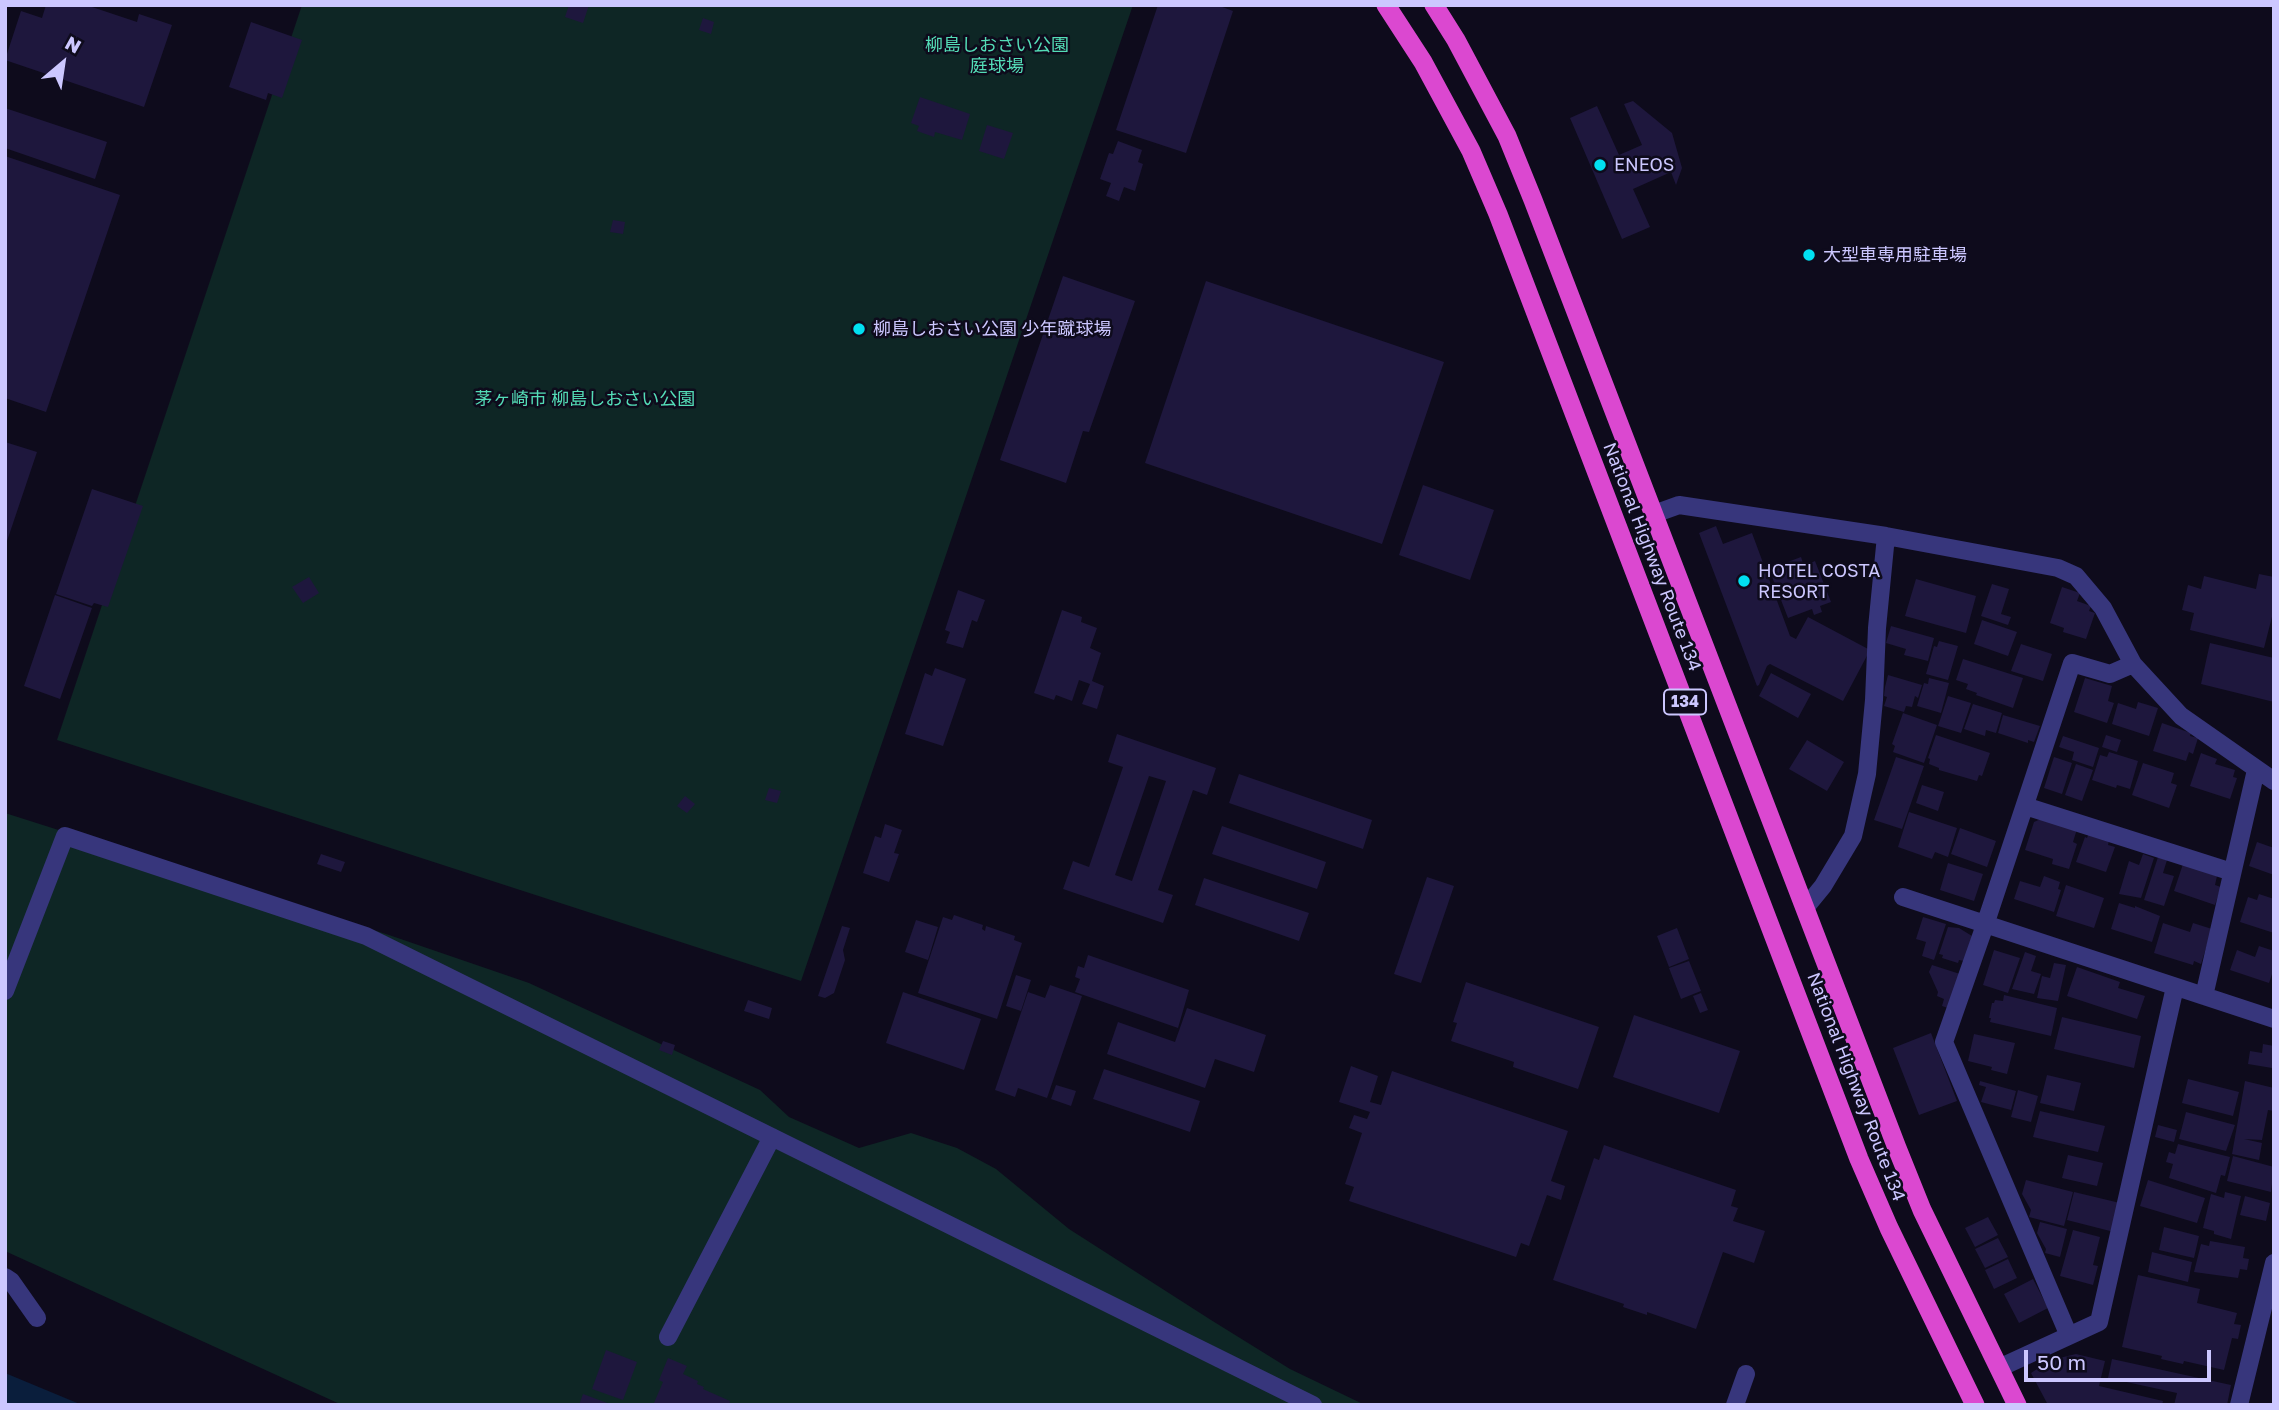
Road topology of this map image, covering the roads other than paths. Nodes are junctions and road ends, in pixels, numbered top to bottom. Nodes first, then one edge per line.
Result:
1 (1386, 5) edge
2 (1434, 5) edge
3 (1654, 514) junction
4 (1886, 536) junction
5 (2133, 664) junction
6 (2256, 770) junction
7 (2274, 781) edge
8 (2025, 806) junction
9 (2232, 872) junction
10 (1903, 897) dead end
11 (1805, 908) junction
12 (1986, 925) junction
13 (2175, 987) junction
14 (5, 991) edge
15 (2204, 996) junction
16 (2274, 1019) edge
17 (772, 1137) junction
18 (2274, 1263) edge
19 (5, 1278) edge
20 (37, 1318) dead end
21 (2068, 1336) junction
22 (668, 1337) dead end
23 (1999, 1368) junction
24 (1745, 1374) dead end
25 (1313, 1405) edge
26 (1735, 1405) edge
27 (1975, 1405) edge
28 (2017, 1405) edge
29 (2239, 1405) edge

1 - 27 highway, National Highway Route 134 / 134
2 - 3 highway, National Highway Route 134 / 134
3 - 4 street
3 - 11 highway, National Highway Route 134 / 134
4 - 5 street
4 - 11 street
5 - 6 street
5 - 8 street
6 - 7 street
6 - 9 street
8 - 9 street
8 - 12 street
9 - 15 street
10 - 12 street
11 - 23 highway, National Highway Route 134 / 134
12 - 13 street
12 - 21 street
13 - 15 street
13 - 21 street
14 - 17 street
15 - 16 street
17 - 22 street
17 - 25 street
18 - 29 street
19 - 20 street
21 - 23 street
23 - 28 highway, National Highway Route 134 / 134
24 - 26 street

